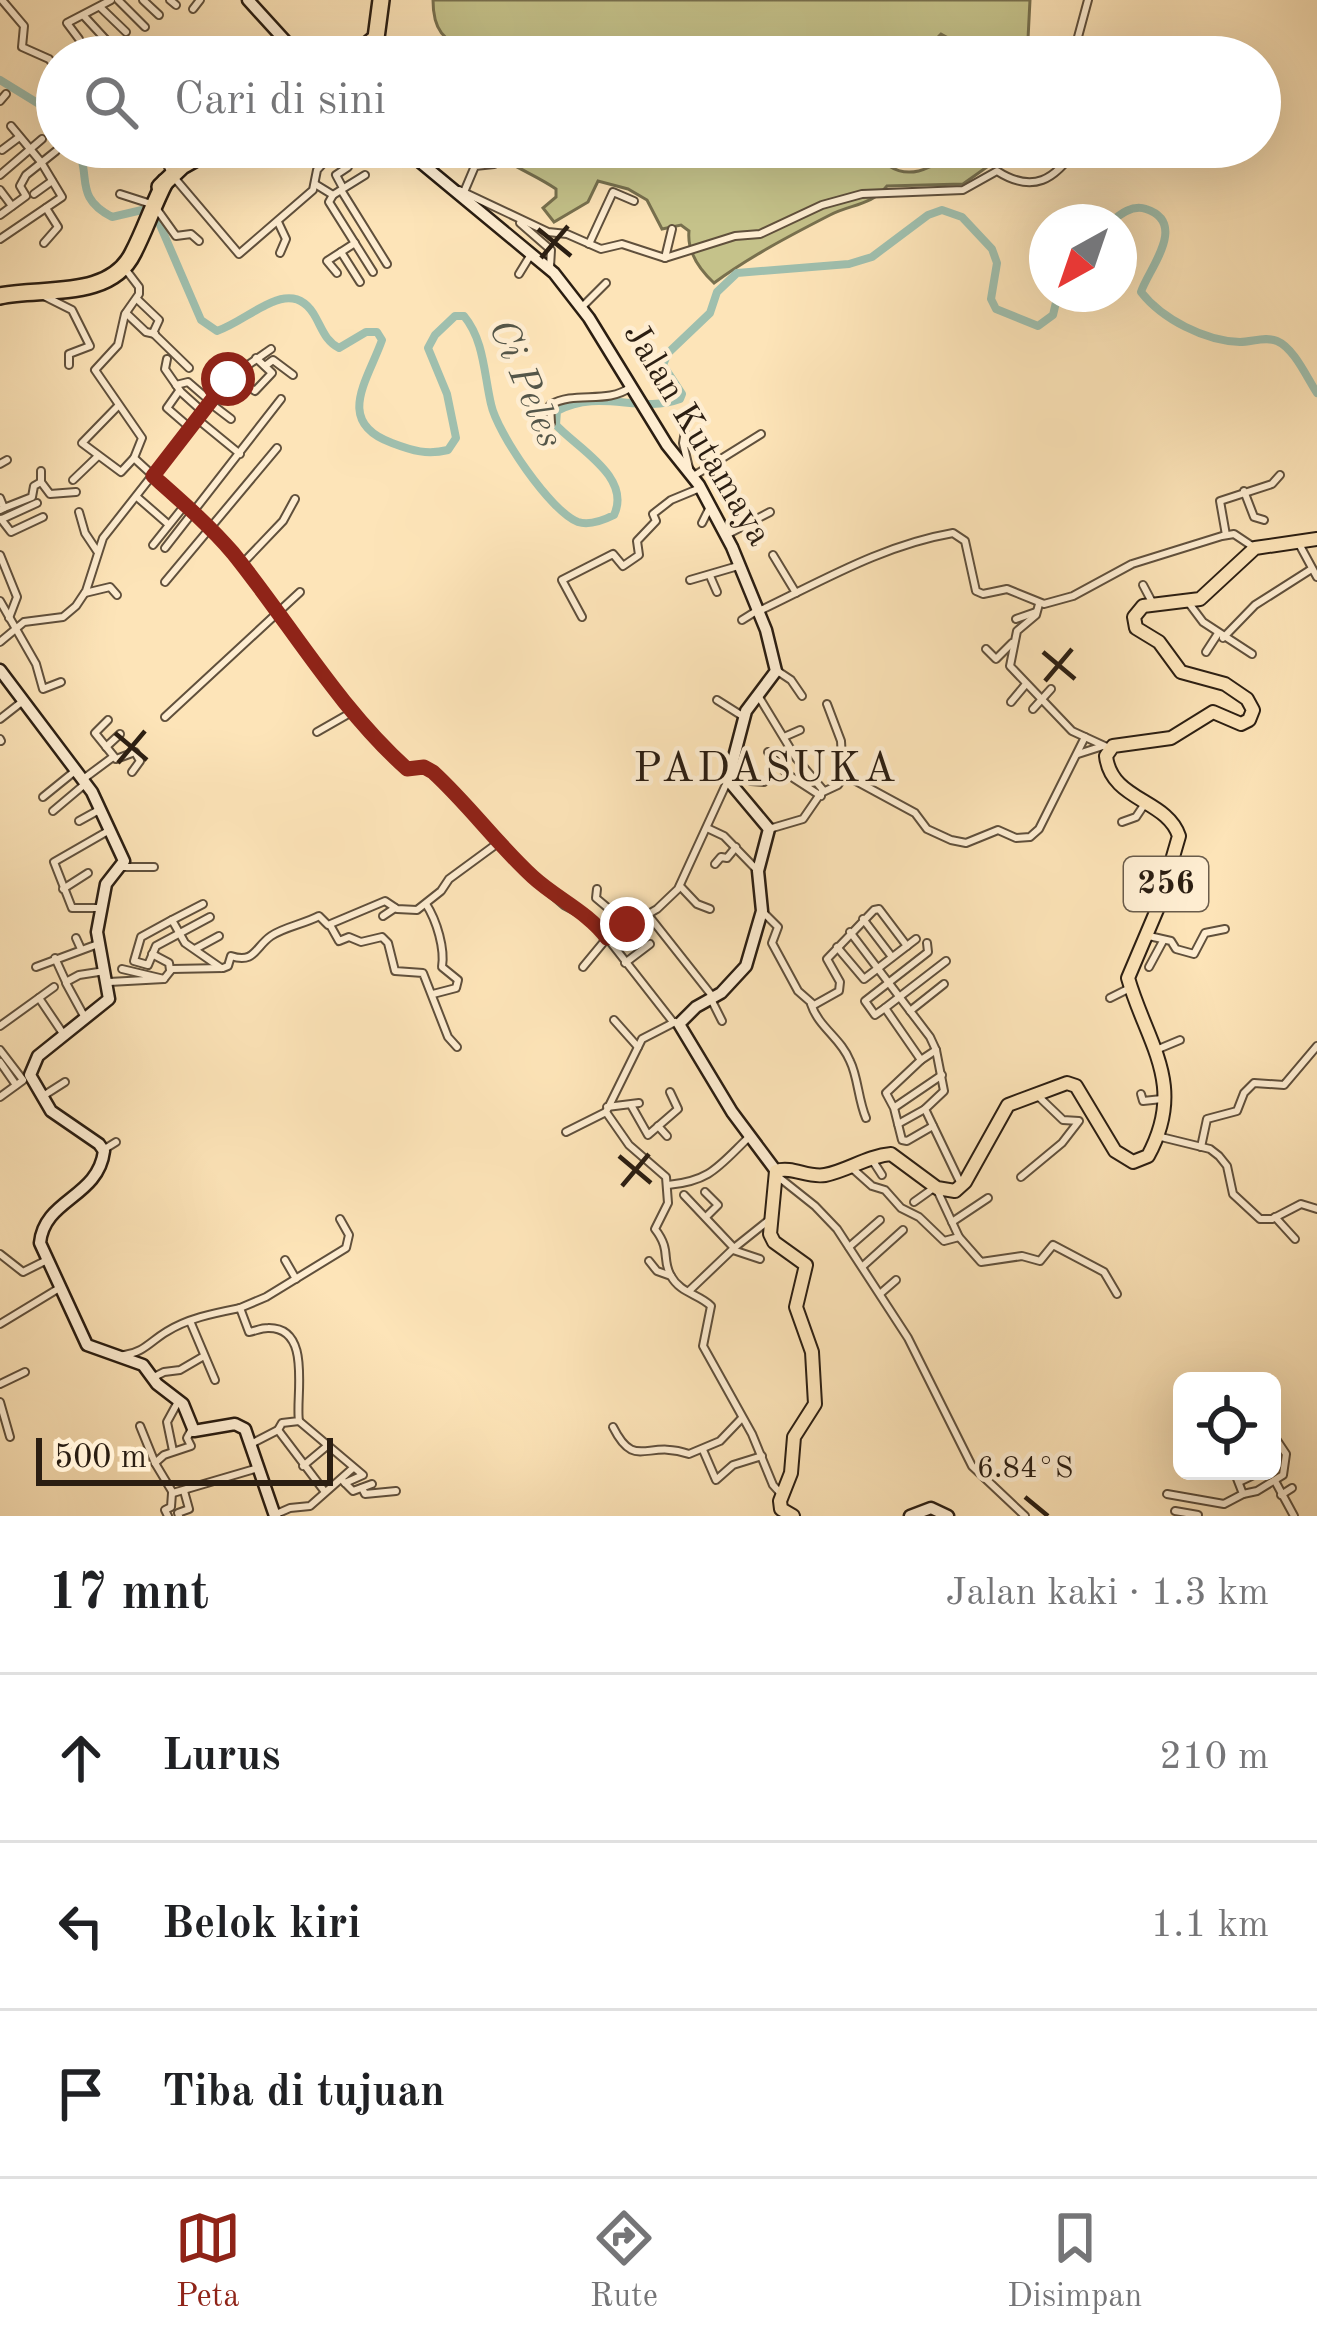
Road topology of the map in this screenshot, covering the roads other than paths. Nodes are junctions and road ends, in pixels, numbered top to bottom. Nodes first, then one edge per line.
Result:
1 (2, 0) edge
2 (114, 0) edge
3 (142, 0) edge
4 (200, 0) edge
5 (248, 0) edge
6 (381, 0) edge
7 (1088, 0) edge
8 (100, 7) junction
9 (194, 10) dead end
10 (130, 12) junction
11 (159, 15) dead end
12 (84, 16) junction
13 (145, 27) dead end
14 (126, 32) dead end
15 (77, 36) edge
16 (102, 36) edge
17 (281, 36) edge
18 (377, 36) edge
19 (1079, 36) edge
20 (36, 53) edge
21 (10, 126) dead end
22 (19, 137) junction
23 (36, 144) edge
24 (2, 150) edge
25 (30, 150) junction
26 (36, 157) edge
27 (36, 167) edge
28 (44, 168) edge
29 (165, 168) edge
30 (183, 168) edge
31 (319, 168) edge
32 (346, 168) edge
33 (426, 168) edge
34 (474, 168) edge
35 (1062, 168) edge
36 (0, 175) edge
37 (365, 175) dead end
38 (168, 178) junction
39 (52, 182) junction
40 (315, 184) junction
41 (444, 184) junction
42 (0, 190) edge
43 (339, 191) junction
44 (464, 192) junction
45 (34, 194) dead end
46 (120, 194) dead end
47 (634, 201) dead end
48 (150, 205) junction
49 (12, 206) junction
50 (46, 208) junction
51 (0, 215) edge
52 (512, 218) junction
53 (278, 222) junction
54 (672, 229) dead end
55 (0, 239) edge
56 (199, 241) dead end
57 (44, 243) dead end
58 (355, 243) junction
59 (589, 244) junction
60 (340, 252) junction
61 (532, 253) junction
62 (280, 254) dead end
63 (665, 258) junction
64 (387, 264) dead end
65 (122, 265) junction
66 (550, 269) junction
67 (373, 272) dead end
68 (337, 273) dead end
69 (519, 274) dead end
70 (360, 282) dead end
71 (606, 283) dead end
72 (40, 290) junction
73 (0, 296) edge
74 (137, 299) junction
75 (581, 308) junction
76 (125, 313) junction
77 (155, 334) junction
78 (271, 349) dead end
79 (256, 358) junction
80 (167, 359) dead end
81 (69, 365) dead end
82 (265, 366) junction
83 (189, 368) dead end
84 (233, 375) junction
85 (293, 375) dead end
86 (631, 387) junction
87 (178, 388) junction
88 (281, 399) dead end
89 (210, 401) junction
90 (117, 406) junction
91 (199, 414) junction
92 (231, 419) dead end
93 (551, 423) dead end
94 (188, 427) junction
95 (685, 431) dead end
96 (761, 434) dead end
97 (277, 448) dead end
98 (240, 454) junction
99 (97, 457) junction
100 (134, 458) junction
101 (41, 471) dead end
102 (690, 474) junction
103 (153, 476) junction
104 (1280, 476) dead end
105 (73, 480) dead end
106 (41, 482) junction
107 (700, 488) junction
108 (1244, 491) junction
109 (76, 492) dead end
110 (137, 497) junction
111 (0, 499) edge
112 (296, 499) dead end
113 (37, 503) dead end
114 (185, 505) junction
115 (710, 507) junction
116 (2, 509) edge
117 (79, 512) dead end
118 (193, 512) junction
119 (770, 512) dead end
120 (44, 517) dead end
121 (0, 520) edge
122 (1264, 520) dead end
123 (702, 523) dead end
124 (168, 524) junction
125 (211, 531) junction
126 (1226, 535) junction
127 (726, 536) junction
128 (1317, 539) edge
129 (1298, 542) junction
130 (153, 545) dead end
131 (165, 548) dead end
132 (1255, 548) junction
133 (98, 551) junction
134 (0, 555) edge
135 (773, 555) dead end
136 (1132, 564) junction
137 (241, 565) junction
138 (740, 565) junction
139 (1310, 570) junction
140 (710, 576) junction
141 (1317, 577) edge
142 (690, 580) dead end
143 (165, 582) dead end
144 (85, 592) junction
145 (300, 592) dead end
146 (717, 592) dead end
147 (796, 593) junction
148 (117, 596) dead end
149 (0, 602) edge
150 (1188, 602) junction
151 (1154, 605) junction
152 (1038, 608) junction
153 (759, 610) junction
154 (276, 611) junction
155 (582, 617) dead end
156 (9, 618) junction
157 (1016, 619) dead end
158 (742, 620) dead end
159 (16, 629) junction
160 (1220, 636) junction
161 (0, 642) edge
162 (1012, 643) junction
163 (986, 650) dead end
164 (1205, 652) dead end
165 (1252, 655) dead end
166 (0, 670) edge
167 (776, 670) junction
168 (1015, 672) junction
169 (62, 682) dead end
170 (1011, 684) dead end
171 (1026, 684) junction
172 (1051, 689) dead end
173 (757, 694) junction
174 (802, 696) dead end
175 (717, 700) dead end
176 (1041, 700) junction
177 (23, 701) junction
178 (1011, 702) dead end
179 (827, 704) dead end
180 (1033, 709) dead end
181 (352, 712) junction
182 (744, 716) junction
183 (165, 717) dead end
184 (0, 719) edge
185 (108, 720) dead end
186 (800, 730) dead end
187 (316, 732) dead end
188 (120, 734) dead end
189 (784, 737) junction
190 (1085, 737) junction
191 (106, 747) junction
192 (1106, 747) junction
193 (768, 752) dead end
194 (1076, 755) junction
195 (113, 757) junction
196 (132, 772) dead end
197 (729, 774) junction
198 (843, 776) junction
199 (81, 778) junction
200 (764, 782) dead end
201 (822, 794) junction
202 (43, 796) dead end
203 (1144, 805) junction
204 (102, 808) junction
205 (53, 811) dead end
206 (79, 821) dead end
207 (1122, 822) dead end
208 (707, 828) junction
209 (112, 829) junction
210 (769, 829) junction
211 (498, 843) junction
212 (736, 847) junction
213 (715, 864) dead end
214 (120, 867) junction
215 (154, 867) dead end
216 (758, 871) junction
217 (88, 873) dead end
218 (680, 886) junction
219 (63, 889) junction
220 (597, 889) dead end
221 (202, 904) dead end
222 (426, 904) junction
223 (100, 908) junction
224 (395, 908) junction
225 (710, 909) dead end
226 (762, 911) junction
227 (648, 914) junction
228 (383, 916) dead end
229 (210, 917) dead end
230 (863, 919) junction
231 (172, 920) junction
232 (627, 924) junction
233 (330, 925) junction
234 (1225, 929) dead end
235 (850, 932) junction
236 (180, 933) junction
237 (1146, 934) junction
238 (219, 936) dead end
239 (76, 938) dead end
240 (607, 938) junction
241 (916, 939) dead end
242 (1162, 941) junction
243 (927, 943) dead end
244 (98, 944) junction
245 (650, 944) dead end
246 (907, 946) junction
247 (837, 947) junction
248 (81, 949) junction
249 (195, 949) junction
250 (152, 954) junction
251 (892, 957) junction
252 (55, 958) junction
253 (946, 962) dead end
254 (625, 963) junction
255 (36, 967) dead end
256 (583, 967) dead end
257 (1149, 967) dead end
258 (221, 968) junction
259 (122, 969) dead end
260 (878, 969) junction
261 (167, 974) junction
262 (107, 977) junction
263 (66, 982) junction
264 (888, 983) junction
265 (944, 984) dead end
266 (53, 987) dead end
267 (1131, 987) junction
268 (433, 994) junction
269 (899, 997) junction
270 (38, 998) junction
271 (712, 998) junction
272 (1110, 998) dead end
273 (811, 1004) junction
274 (885, 1008) junction
275 (910, 1011) junction
276 (84, 1016) junction
277 (614, 1020) dead end
278 (722, 1021) dead end
279 (676, 1022) junction
280 (0, 1026) edge
281 (64, 1035) junction
282 (1180, 1040) dead end
283 (1317, 1046) edge
284 (457, 1047) dead end
285 (638, 1047) junction
286 (0, 1050) edge
287 (936, 1050) junction
288 (1156, 1050) junction
289 (921, 1060) junction
290 (0, 1062) edge
291 (942, 1075) junction
292 (4, 1076) edge
293 (23, 1080) junction
294 (65, 1082) dead end
295 (670, 1092) dead end
296 (1036, 1094) junction
297 (1141, 1094) dead end
298 (0, 1096) edge
299 (40, 1098) junction
300 (1165, 1099) junction
301 (894, 1108) junction
302 (925, 1109) junction
303 (607, 1110) junction
304 (866, 1118) dead end
305 (898, 1124) junction
306 (658, 1126) junction
307 (933, 1126) junction
308 (566, 1132) dead end
309 (667, 1136) dead end
310 (749, 1136) junction
311 (1157, 1136) junction
312 (116, 1142) dead end
313 (1201, 1148) junction
314 (103, 1150) junction
315 (871, 1157) junction
316 (850, 1163) junction
317 (776, 1173) junction
318 (882, 1175) dead end
319 (1021, 1177) dead end
320 (668, 1185) junction
321 (962, 1185) junction
322 (936, 1188) junction
323 (705, 1192) dead end
324 (684, 1195) dead end
325 (988, 1198) dead end
326 (914, 1202) dead end
327 (1317, 1209) edge
328 (706, 1217) junction
329 (1276, 1217) junction
330 (340, 1219) dead end
331 (769, 1220) junction
332 (880, 1220) dead end
333 (951, 1222) junction
334 (902, 1230) dead end
335 (959, 1237) junction
336 (1295, 1239) dead end
337 (850, 1247) junction
338 (734, 1249) junction
339 (2, 1258) edge
340 (48, 1259) junction
341 (285, 1259) dead end
342 (760, 1259) dead end
343 (649, 1261) dead end
344 (863, 1266) junction
345 (672, 1278) junction
346 (296, 1279) junction
347 (896, 1280) dead end
348 (61, 1287) junction
349 (667, 1288) dead end
350 (688, 1292) junction
351 (881, 1293) junction
352 (1117, 1294) dead end
353 (240, 1308) junction
354 (190, 1321) junction
355 (0, 1324) edge
356 (112, 1354) junction
357 (204, 1356) junction
358 (25, 1372) dead end
359 (152, 1378) junction
360 (215, 1380) dead end
361 (0, 1384) edge
362 (179, 1400) junction
363 (0, 1402) edge
364 (3, 1411) edge
365 (742, 1418) junction
366 (299, 1420) junction
367 (140, 1426) dead end
368 (613, 1427) dead end
369 (192, 1430) junction
370 (278, 1430) junction
371 (10, 1436) dead end
372 (251, 1444) junction
373 (191, 1446) junction
374 (327, 1446) junction
375 (1281, 1446) edge
376 (173, 1451) junction
377 (701, 1451) junction
378 (195, 1456) dead end
379 (762, 1456) junction
380 (1286, 1460) junction
381 (1281, 1462) edge
382 (154, 1463) junction
383 (302, 1466) junction
384 (353, 1468) junction
385 (263, 1475) junction
386 (1242, 1480) edge
387 (344, 1481) junction
388 (1275, 1481) junction
389 (1238, 1482) joint
390 (372, 1484) dead end
391 (362, 1488) junction
392 (1292, 1488) dead end
393 (184, 1491) junction
394 (396, 1491) dead end
395 (326, 1492) junction
396 (172, 1493) junction
397 (1167, 1494) dead end
398 (1243, 1494) junction
399 (782, 1495) junction
400 (1281, 1495) junction
401 (1214, 1503) junction
402 (1175, 1511) dead end
403 (1193, 1515) edge
404 (167, 1516) edge
405 (179, 1516) edge
406 (275, 1516) edge
407 (794, 1516) edge
408 (910, 1516) edge
409 (948, 1516) edge
410 (1025, 1516) edge
411 (1294, 1516) edge

1 - 20 street
2 - 8 street
2 - 10 street
3 - 10 street
3 - 11 street
4 - 9 street
5 - 17 main road
6 - 18 highway
7 - 19 street
8 - 12 street
8 - 14 street
10 - 13 street
12 - 15 street
12 - 16 street
21 - 22 street
22 - 24 street
22 - 25 street
23 - 25 street
25 - 26 street
25 - 36 street
27 - 49 street
28 - 39 street
29 - 38 street
30 - 38 highway
31 - 40 street
32 - 43 street
33 - 41 main road, Jalan Kutamaya
34 - 44 street
35 - 63 street
37 - 43 street
38 - 48 highway
38 - 53 street
39 - 45 street
39 - 50 street
40 - 43 street
40 - 53 street
41 - 44 street
41 - 61 main road, Jalan Kutamaya
42 - 49 street
43 - 58 street
43 - 64 street
44 - 52 street
46 - 48 street
47 - 59 street
48 - 56 street
48 - 65 highway
49 - 51 street
50 - 55 street
50 - 57 street
52 - 59 street
52 - 66 street
53 - 62 street
54 - 63 street
58 - 60 street
58 - 67 street
59 - 63 street
60 - 68 street
60 - 70 street
61 - 66 main road, Jalan Kutamaya
61 - 69 street
65 - 72 highway
65 - 74 street
66 - 75 main road, Jalan Kutamaya
71 - 75 street
72 - 73 highway
72 - 81 street
74 - 76 street
74 - 77 street
75 - 86 main road, Jalan Kutamaya
76 - 77 street
76 - 90 street
77 - 83 street
78 - 79 street
79 - 82 street
79 - 84 street
80 - 87 street
82 - 84 street
82 - 85 street
84 - 89 street
86 - 93 street
86 - 102 main road, Jalan Kutamaya
87 - 89 street
87 - 91 street
87 - 94 street
88 - 98 street
89 - 91 street
89 - 92 street
90 - 99 street
90 - 100 street
91 - 94 street
91 - 98 street
94 - 103 street
95 - 102 street
96 - 102 street
97 - 125 street
98 - 118 street
99 - 100 street
99 - 105 street
100 - 103 street
101 - 106 street
102 - 107 main road, Jalan Kutamaya
103 - 110 street
103 - 114 street
104 - 108 street
106 - 109 street
106 - 116 street
107 - 115 main road, Jalan Kutamaya
107 - 155 street
108 - 122 street
108 - 126 street
110 - 124 street
110 - 133 street
111 - 116 street
112 - 137 street
113 - 121 street
114 - 118 street
114 - 124 street
115 - 123 street
115 - 127 main road, Jalan Kutamaya
117 - 133 street
118 - 125 street
118 - 131 street
119 - 127 street
120 - 121 street
124 - 130 street
125 - 137 street
125 - 143 street
126 - 132 street
126 - 136 street
127 - 138 main road, Jalan Kutamaya
128 - 129 main road
129 - 132 main road
129 - 139 street
132 - 150 main road
133 - 144 street
134 - 156 street
135 - 147 street
136 - 151 street
136 - 152 street
137 - 154 street
138 - 140 street
138 - 153 main road, Jalan Kutamaya
139 - 141 street
139 - 160 street
140 - 142 street
140 - 146 street
144 - 148 street
144 - 159 street
145 - 154 street
147 - 152 street
147 - 153 street
149 - 156 street
150 - 151 main road
150 - 160 street
151 - 192 main road
152 - 157 street
152 - 162 street
153 - 158 street
153 - 167 main road, Jalan Kutamaya
154 - 181 street
154 - 183 street
156 - 159 street
159 - 161 street
159 - 169 street
160 - 164 street
160 - 165 street
162 - 163 street
162 - 168 street
166 - 177 main road
167 - 173 main road
167 - 174 street
168 - 170 street
168 - 171 street
171 - 176 street
171 - 178 street
172 - 176 street
173 - 182 main road
173 - 189 street
175 - 182 street
176 - 180 street
176 - 190 street
177 - 184 street
177 - 199 main road
179 - 198 street
181 - 187 street
181 - 211 street
182 - 197 main road
185 - 191 street
186 - 189 street
188 - 191 street
189 - 201 street
190 - 192 street
190 - 194 street
191 - 195 street
192 - 194 street
192 - 203 main road, 256
193 - 201 street
194 - 198 street
195 - 196 street
195 - 199 street
197 - 200 street
197 - 208 street
197 - 210 main road
198 - 201 street
199 - 202 street
199 - 204 main road
199 - 205 street
201 - 210 street
203 - 207 street
203 - 237 main road, 256
204 - 206 street
204 - 209 main road
208 - 212 street
208 - 218 street
209 - 214 main road
209 - 219 street
210 - 216 main road
211 - 222 street
211 - 240 street
212 - 213 street
212 - 216 street
214 - 215 street
214 - 223 main road
216 - 226 main road
217 - 219 street
218 - 225 street
218 - 227 street
219 - 223 street
220 - 232 street
221 - 231 street
222 - 224 street
222 - 268 street
223 - 244 main road
224 - 228 street
224 - 233 street
226 - 271 main road
226 - 273 street
227 - 232 street
227 - 271 street
229 - 236 street
230 - 235 street
230 - 246 street
230 - 251 street
231 - 236 street
231 - 250 street
232 - 240 street
233 - 258 street
233 - 268 street
234 - 242 street
235 - 247 street
235 - 260 street
236 - 249 street
236 - 250 street
237 - 242 street
237 - 267 main road, 256
238 - 249 street
239 - 248 street
240 - 254 street
240 - 256 street
241 - 246 street
242 - 257 street
243 - 264 street
244 - 248 street
244 - 262 main road
245 - 254 street
246 - 251 street
247 - 260 street
247 - 273 street
248 - 252 street
249 - 258 street
250 - 261 street
251 - 260 street
252 - 255 street
252 - 263 street
253 - 269 street
254 - 279 street
258 - 261 street
259 - 261 street
260 - 264 street
261 - 262 street
262 - 263 street
262 - 276 main road
263 - 276 street
264 - 269 street
264 - 274 street
265 - 275 street
266 - 270 street
267 - 272 street
267 - 288 main road
268 - 284 street
269 - 274 street
269 - 275 street
270 - 280 street
270 - 281 street
271 - 278 street
271 - 279 main road
273 - 304 street
274 - 289 street
275 - 287 street
276 - 281 main road
277 - 285 street
279 - 285 street
279 - 310 main road
281 - 293 main road
282 - 288 street
283 - 313 street
285 - 303 street
286 - 293 street
287 - 289 street
287 - 291 street
288 - 300 main road
289 - 301 street
290 - 292 street
291 - 301 street
291 - 302 street
292 - 293 street
293 - 298 street
293 - 299 main road
294 - 299 street
295 - 306 street
296 - 311 main road
296 - 319 street
296 - 321 main road
297 - 300 street
299 - 314 main road
300 - 311 main road
301 - 305 street
302 - 305 street
302 - 307 street
303 - 306 street
303 - 308 street
303 - 320 street
305 - 307 street
306 - 309 street
307 - 321 street
310 - 317 main road
310 - 320 street
311 - 313 street
312 - 314 street
313 - 329 street
314 - 340 main road
315 - 316 main road
315 - 318 street
315 - 322 main road
316 - 317 main road
316 - 335 street
317 - 331 main road
317 - 337 street
320 - 345 street
321 - 322 main road
322 - 326 street
322 - 333 street
323 - 328 street
324 - 328 street
325 - 333 street
327 - 329 street
328 - 338 street
329 - 336 street
330 - 346 street
331 - 338 street
331 - 399 main road
332 - 337 street
333 - 335 street
334 - 344 street
335 - 352 street
337 - 344 street
338 - 342 street
338 - 350 street
339 - 340 street
340 - 348 main road
341 - 346 street
343 - 345 street
344 - 351 street
345 - 349 street
345 - 350 street
346 - 353 street
347 - 351 street
348 - 355 street
348 - 356 main road
350 - 365 street
351 - 410 street
353 - 354 street
353 - 366 street
354 - 356 street
354 - 357 street
356 - 359 main road
357 - 359 street
357 - 360 street
358 - 361 street
359 - 362 main road
362 - 369 main road
362 - 376 street
363 - 364 street
364 - 371 street
365 - 377 street
365 - 379 street
366 - 370 street
366 - 374 street
367 - 382 street
368 - 377 street
369 - 372 main road
369 - 373 street
370 - 372 street
370 - 383 street
372 - 385 main road
373 - 376 street
373 - 378 street
374 - 383 street
374 - 384 street
375 - 380 street
376 - 382 street
377 - 379 street
379 - 399 street
380 - 381 street
380 - 388 street
382 - 396 street
383 - 395 street
384 - 387 street
384 - 387 street
385 - 393 street
385 - 406 main road
386 - 389 street
387 - 391 street
387 - 395 street
388 - 398 street
388 - 400 street
389 - 398 street
390 - 391 street
391 - 394 street
392 - 400 street
393 - 396 street
393 - 405 street
395 - 406 street
396 - 404 street
397 - 401 street
398 - 401 street
399 - 407 main road
400 - 411 street
401 - 403 street
402 - 403 street
408 - 409 main road

